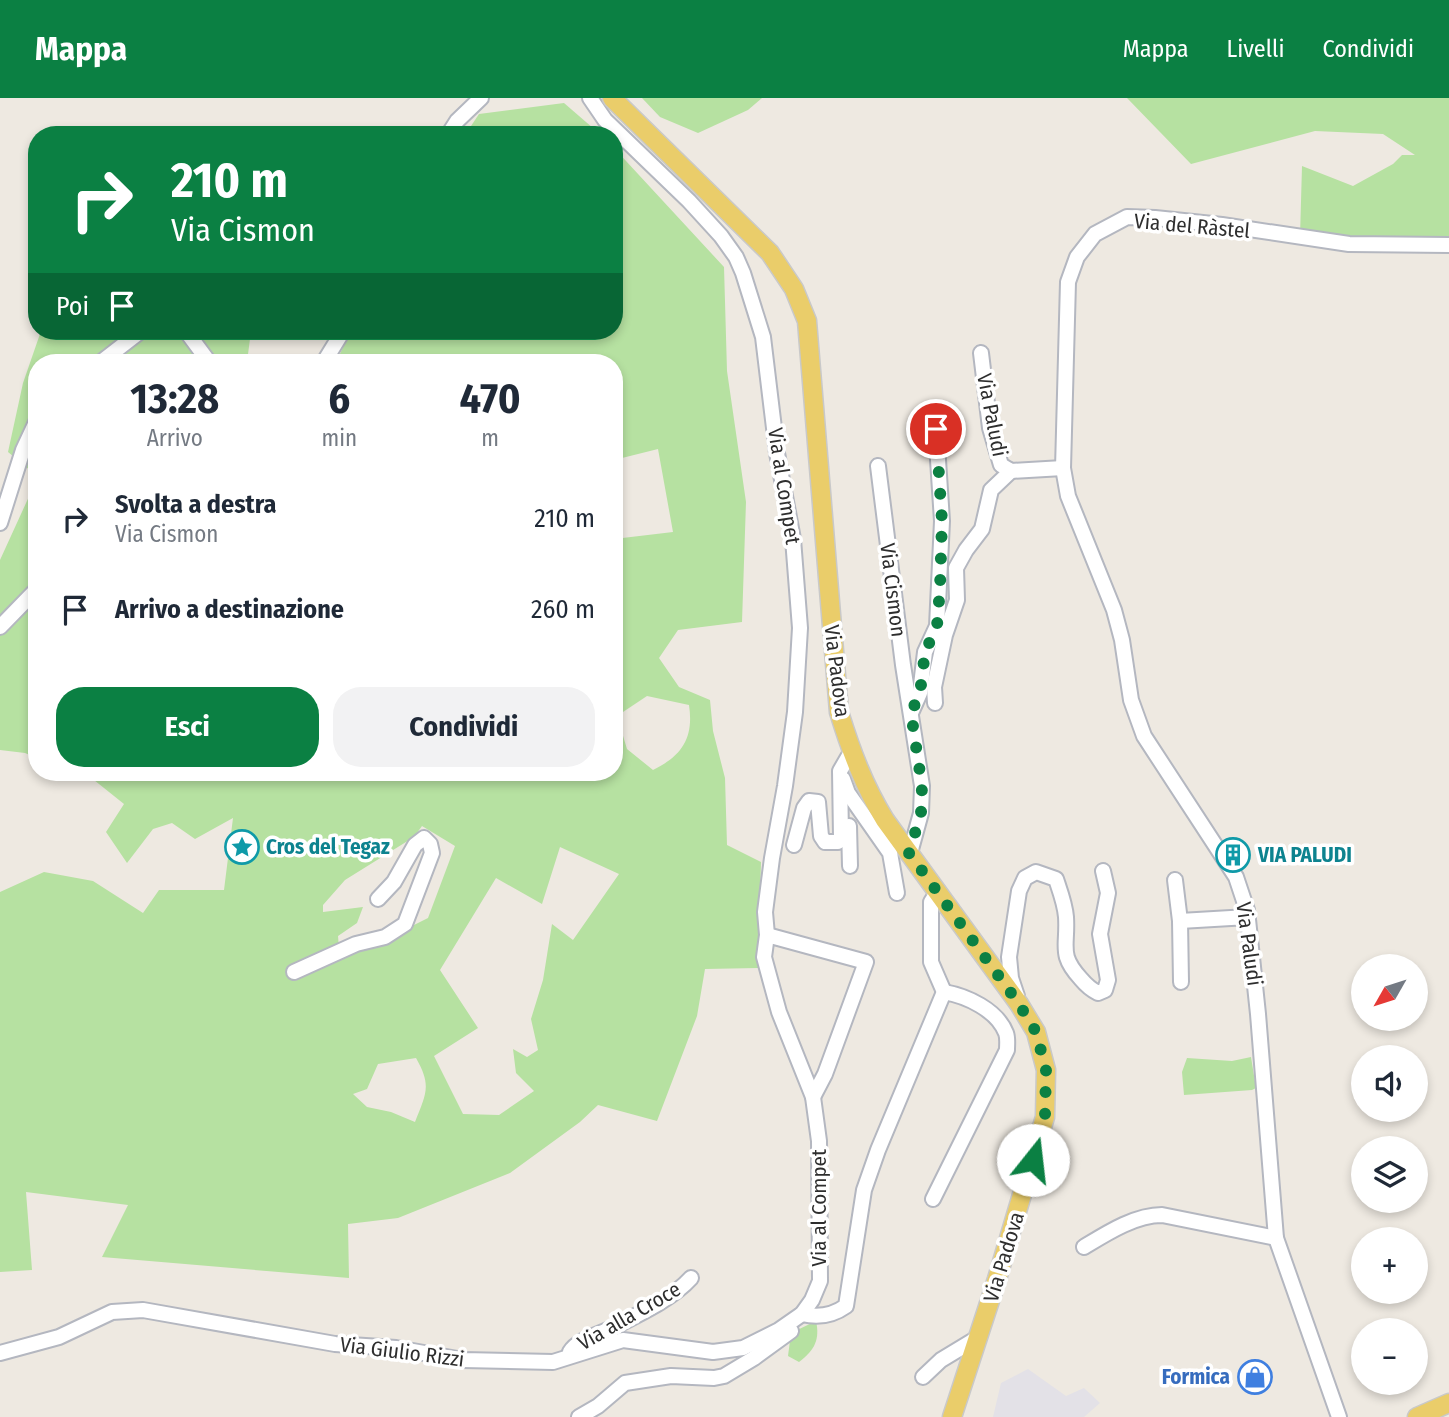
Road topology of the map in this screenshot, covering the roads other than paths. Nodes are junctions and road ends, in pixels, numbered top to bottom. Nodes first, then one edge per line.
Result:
1 (481, 98) edge
2 (590, 98) edge
3 (612, 98) edge
4 (454, 126) edge
5 (611, 126) edge
6 (623, 137) edge
7 (1449, 244) edge
8 (129, 340) edge
9 (981, 353) dead end
10 (111, 354) edge
11 (936, 429) dead end
12 (28, 439) edge
13 (878, 466) dead end
14 (1063, 468) junction
15 (1012, 471) junction
16 (0, 523) edge
17 (28, 598) edge
18 (0, 627) edge
19 (935, 703) dead end
20 (911, 713) junction
21 (851, 752) junction
22 (840, 771) junction
23 (848, 793) junction
24 (794, 845) dead end
25 (909, 853) junction
26 (850, 866) dead end
27 (1103, 871) dead end
28 (1175, 880) dead end
29 (938, 891) junction
30 (897, 892) dead end
31 (378, 899) dead end
32 (1248, 918) junction
33 (1180, 921) junction
34 (767, 935) junction
35 (294, 972) dead end
36 (1181, 982) dead end
37 (944, 992) junction
38 (1019, 1004) junction
39 (813, 1097) junction
40 (933, 1199) dead end
41 (1276, 1238) junction
42 (1084, 1247) dead end
43 (691, 1278) dead end
44 (802, 1314) junction
45 (979, 1337) junction
46 (0, 1353) edge
47 (567, 1356) junction
48 (923, 1377) dead end
49 (1449, 1403) edge
50 (579, 1417) edge
51 (953, 1417) edge
52 (1339, 1417) edge
53 (1417, 1417) edge

1 - 4 street
2 - 5 street, Via al Compet
3 - 21 main road, Via Padova
6 - 34 street, Via al Compet
7 - 14 street, Via del Ràstel
8 - 10 street
9 - 15 street, Via Paludi
11 - 20 street, Via Cismon
12 - 16 street
13 - 20 street, Via Cismon
14 - 15 street, Via Paludi
14 - 32 street, Via Paludi
15 - 19 street, Via Paludi
17 - 18 street
20 - 25 street, Via Cismon
21 - 22 street
21 - 25 main road, Via Padova
22 - 23 street
22 - 24 street
23 - 26 street
23 - 30 street
25 - 29 main road, Via Padova
27 - 38 street
28 - 33 street
29 - 37 street
29 - 38 main road, Via Padova
31 - 35 street
32 - 33 street
32 - 41 street, Via Paludi
33 - 36 street
34 - 39 street, Via al Compet
34 - 39 street
37 - 40 street
37 - 44 street
38 - 45 main road, Via Padova
39 - 44 street, Via al Compet
41 - 42 street
41 - 52 street, Via Paludi
43 - 47 street, Via alla Croce
44 - 47 street, Via Giulio Rizzi
44 - 50 street, Via al Compet
45 - 48 street
45 - 51 main road, Via Padova
46 - 47 street, Via Giulio Rizzi
49 - 53 main road

